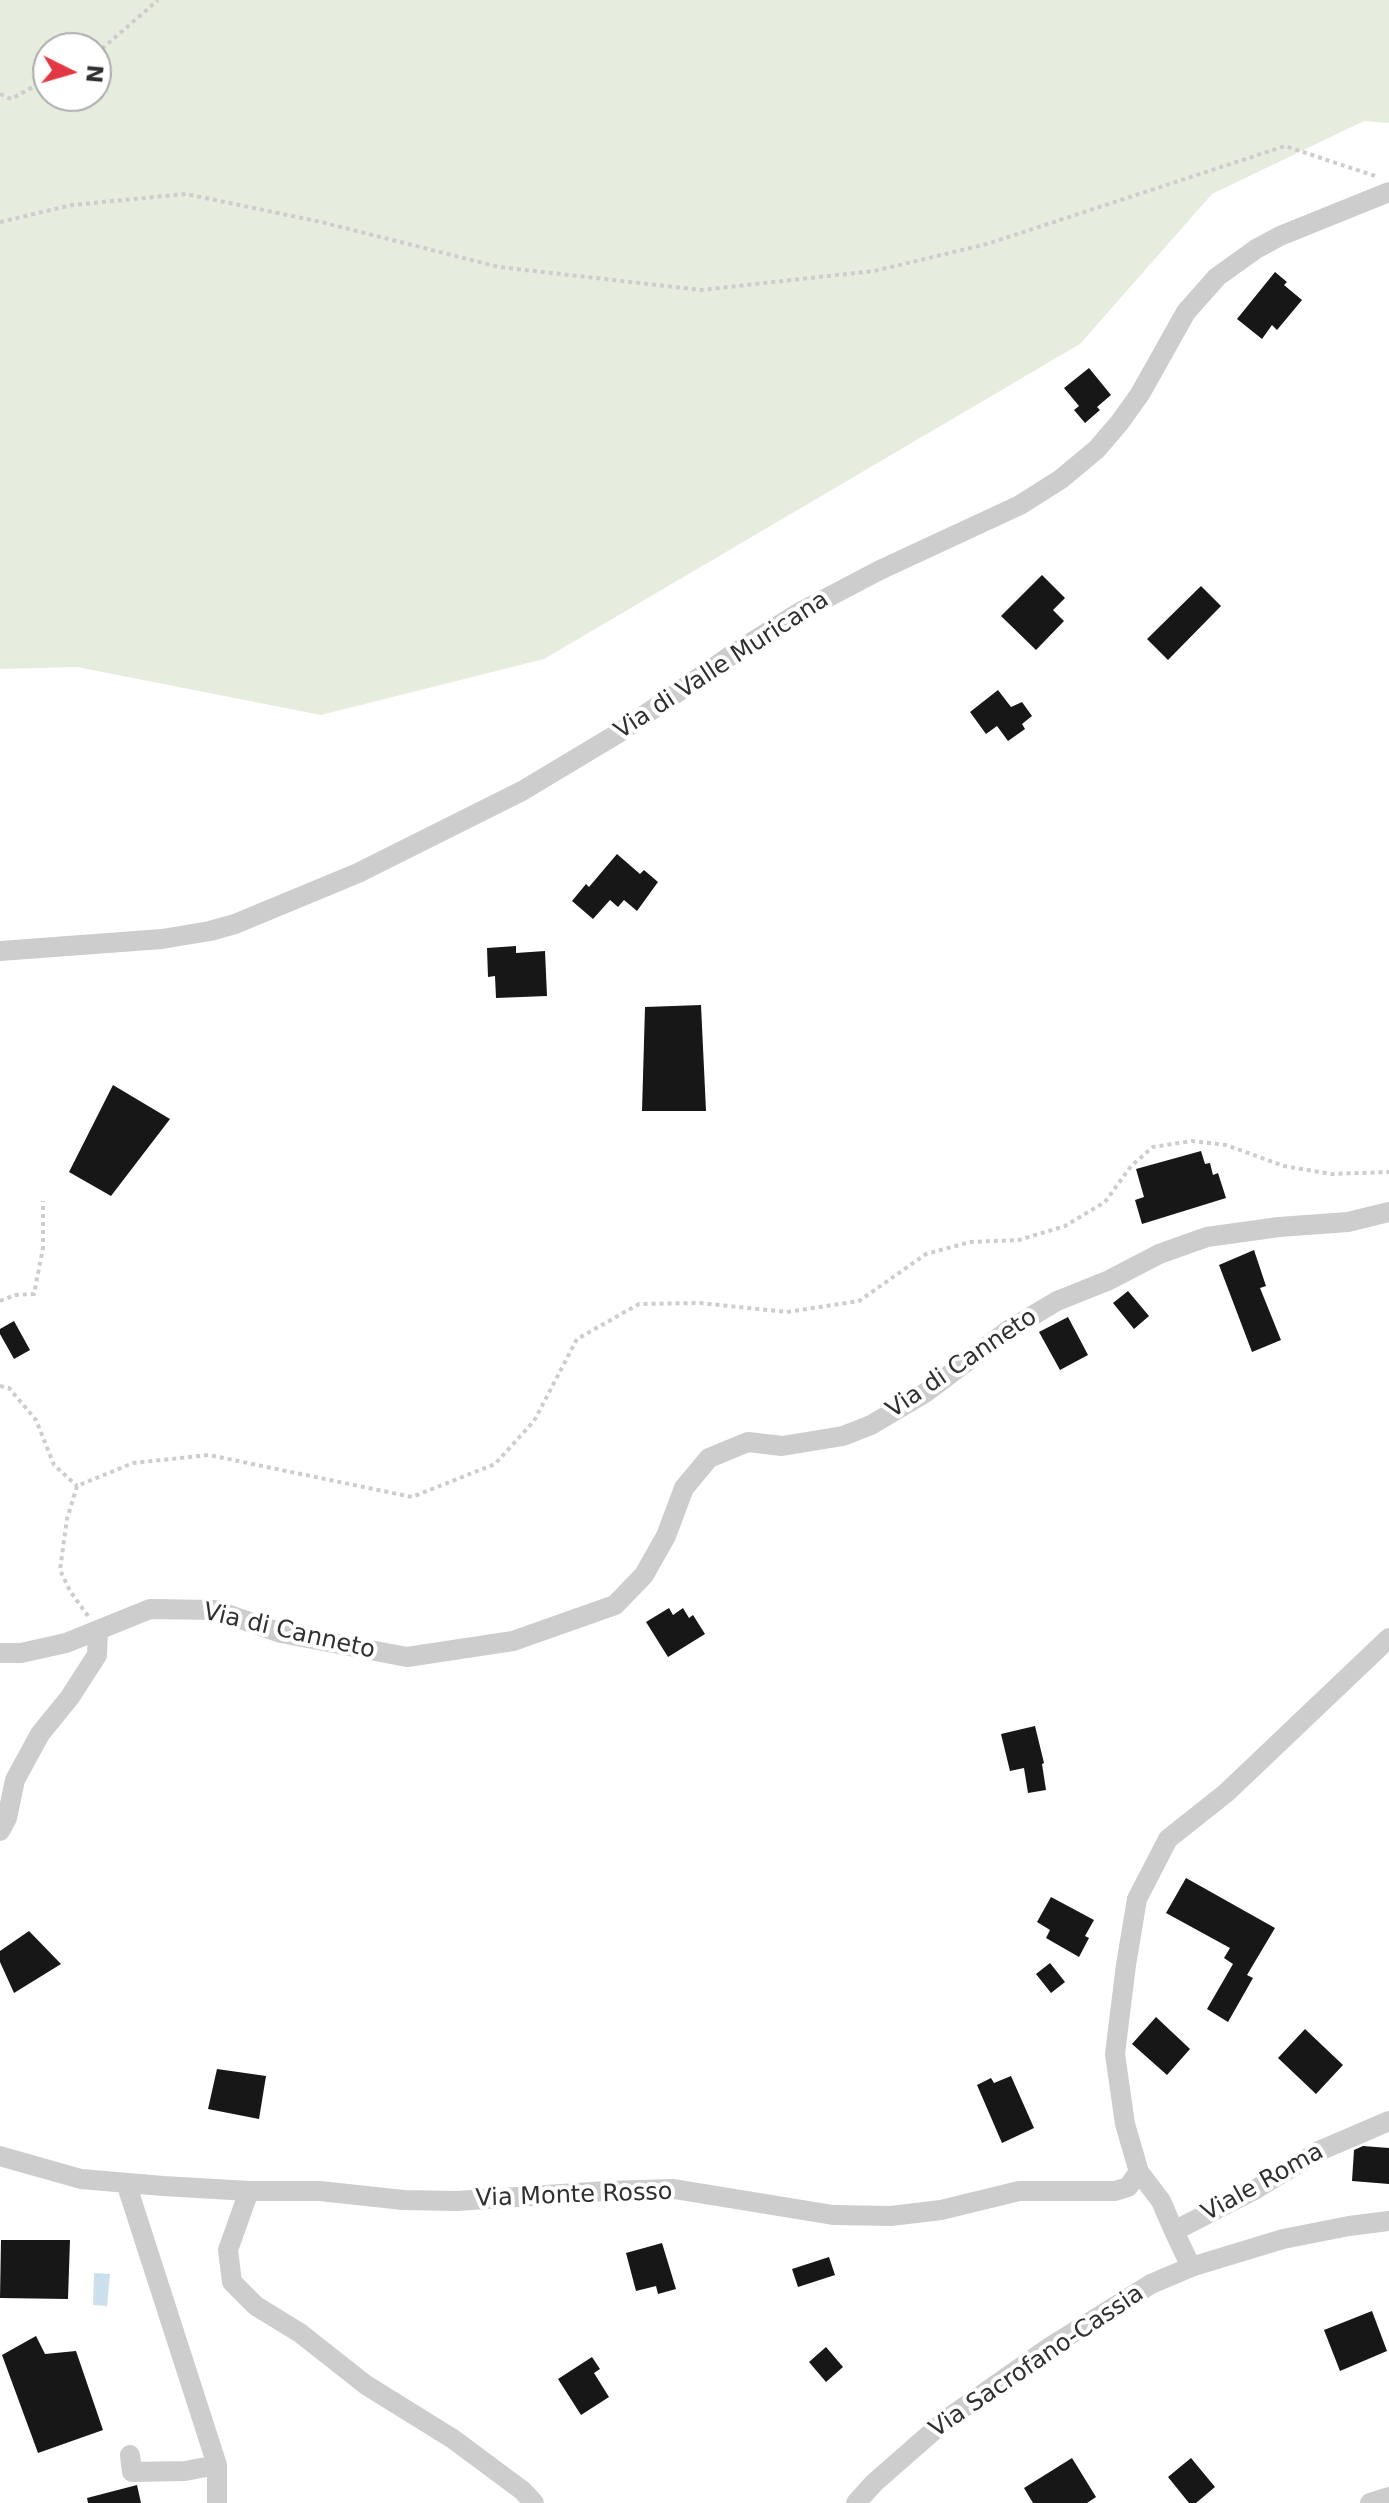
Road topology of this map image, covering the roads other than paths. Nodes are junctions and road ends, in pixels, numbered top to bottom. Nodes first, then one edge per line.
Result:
1 (1389, 192) edge
2 (0, 951) edge
3 (1389, 1212) edge
4 (98, 1630) junction
5 (1389, 1638) edge
6 (0, 1653) edge
7 (0, 1831) edge
8 (1389, 2121) edge
9 (0, 2156) edge
10 (1139, 2172) junction
11 (126, 2183) junction
12 (249, 2191) junction
13 (1389, 2221) edge
14 (1174, 2231) junction
15 (1191, 2267) junction
16 (130, 2455) dead end
17 (217, 2465) junction
18 (1389, 2497) edge
19 (217, 2503) edge
20 (534, 2503) edge
21 (856, 2503) edge
22 (1370, 2503) edge

1 - 2 street, Via di Valle Muricana
3 - 4 street, Via di Canneto
4 - 6 street, Via di Canneto
4 - 7 street
5 - 10 street
8 - 14 street, Viale Roma
9 - 11 street, Via Monte Rosso
10 - 12 street, Via Monte Rosso
10 - 14 street
11 - 12 street, Via Monte Rosso
11 - 17 street
12 - 20 street
13 - 15 street, Via Sacrofano-Cassia
14 - 15 street, Viale Roma
15 - 21 street, Via Sacrofano-Cassia
16 - 17 street
17 - 19 street
18 - 22 street

